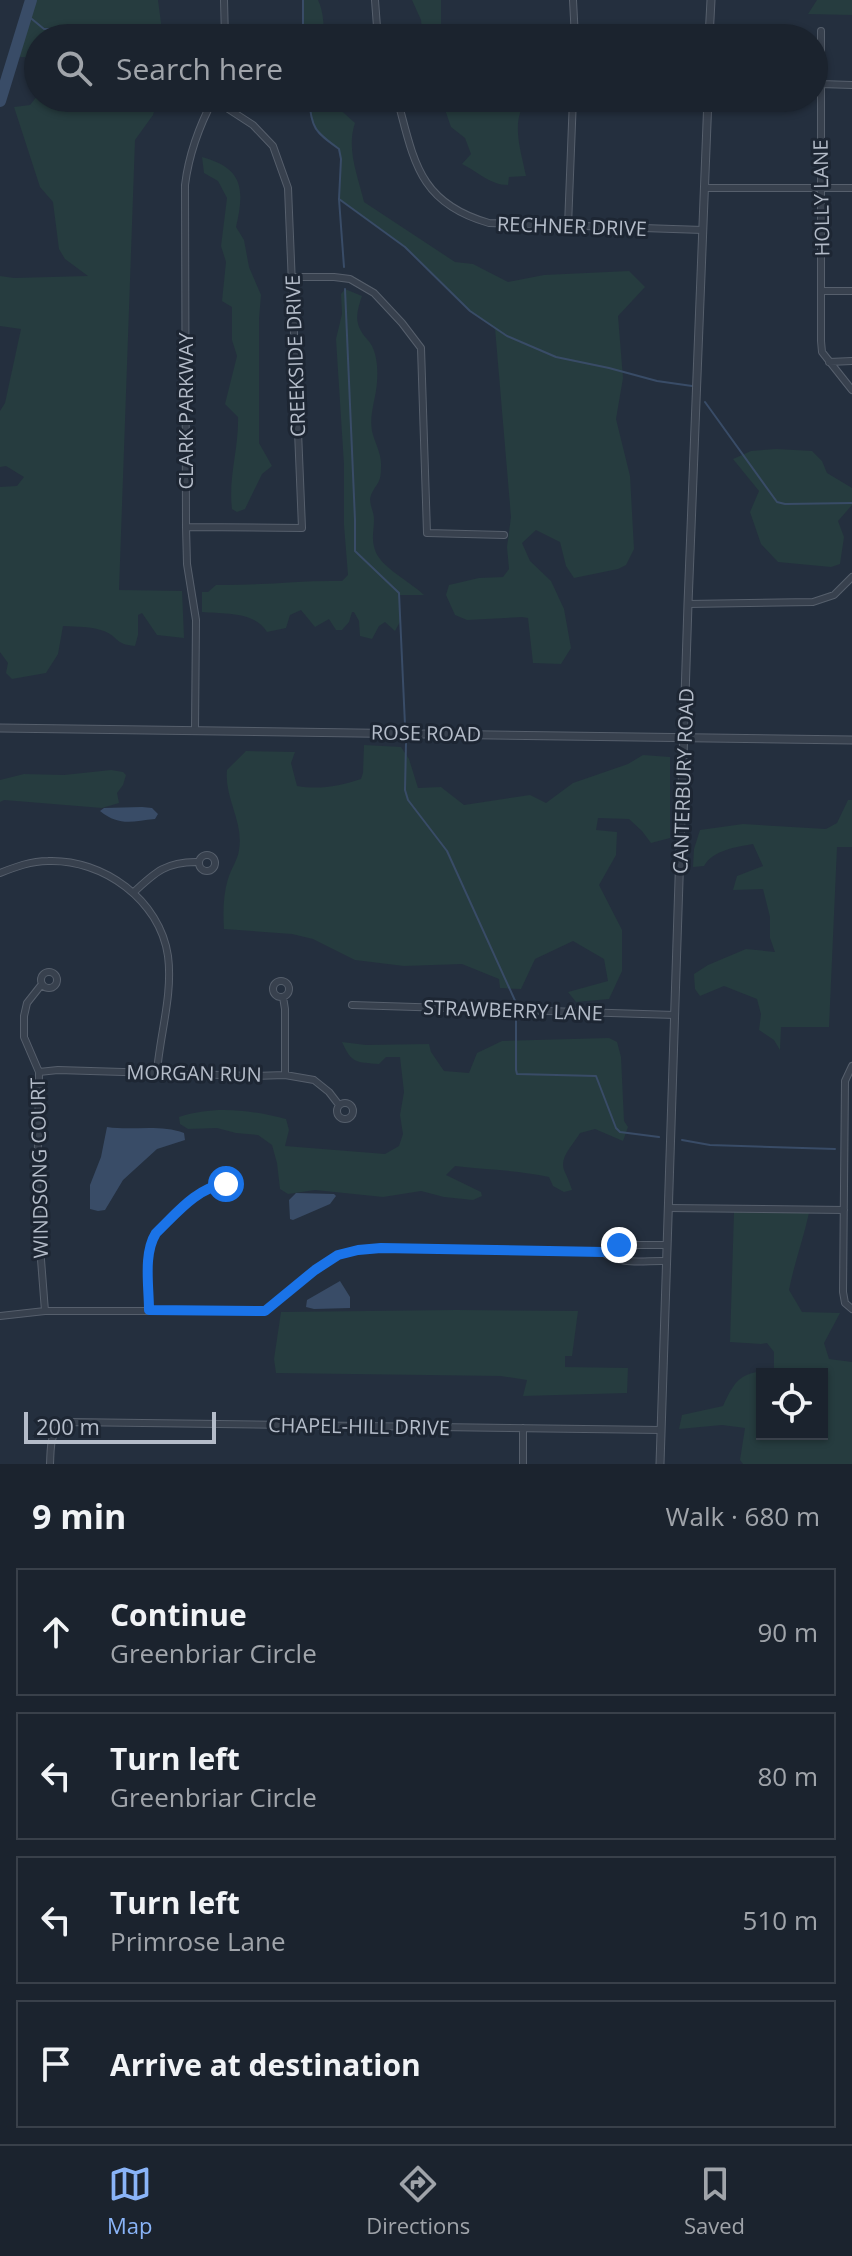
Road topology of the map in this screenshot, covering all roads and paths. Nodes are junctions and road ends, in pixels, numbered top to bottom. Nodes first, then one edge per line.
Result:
1 (224, 0) edge
2 (375, 0) edge
3 (573, 0) edge
4 (711, 0) edge
5 (225, 24) edge
6 (377, 24) edge
7 (574, 24) edge
8 (710, 24) edge
9 (828, 84) edge
10 (852, 85) edge
11 (206, 112) edge
12 (234, 112) edge
13 (401, 112) edge
14 (572, 112) edge
15 (708, 112) edge
16 (821, 112) edge
17 (705, 188) junction
18 (820, 188) junction
19 (852, 188) edge
20 (568, 226) junction
21 (703, 230) junction
22 (292, 277) junction
23 (822, 291) junction
24 (852, 291) edge
25 (852, 361) edge
26 (829, 362) junction
27 (852, 390) edge
28 (186, 527) junction
29 (504, 535) dead end
30 (852, 577) edge
31 (688, 604) junction
32 (0, 728) edge
33 (195, 730) junction
34 (684, 738) junction
35 (852, 740) edge
36 (199, 862) dead end
37 (0, 873) edge
38 (133, 893) junction
39 (42, 984) dead end
40 (283, 997) dead end
41 (352, 1005) dead end
42 (675, 1015) junction
43 (852, 1066) edge
44 (39, 1072) junction
45 (157, 1072) junction
46 (285, 1075) junction
47 (339, 1105) dead end
48 (226, 1184) dead end
49 (668, 1208) junction
50 (844, 1210) junction
51 (666, 1245) junction
52 (603, 1252) junction
53 (666, 1261) junction
54 (852, 1309) edge
55 (149, 1310) junction
56 (45, 1311) junction
57 (0, 1316) edge
58 (523, 1428) junction
59 (661, 1430) junction
60 (50, 1464) edge
61 (523, 1464) edge
62 (660, 1464) edge

1 - 5 street
2 - 6 street
3 - 7 street
4 - 8 street
9 - 10 street
11 - 28 street, CLARK PARKWAY
12 - 22 street, CREEKSIDE DRIVE
13 - 20 street, RECHNER DRIVE
14 - 20 street
15 - 17 street, CANTERBURY ROAD
16 - 18 street, HOLLY LANE
17 - 18 street
17 - 21 street, CANTERBURY ROAD
18 - 19 street
18 - 23 street, HOLLY LANE
20 - 21 street, RECHNER DRIVE
21 - 31 street, CANTERBURY ROAD
22 - 28 street, CREEKSIDE DRIVE
22 - 29 street
23 - 24 street
23 - 26 street, HOLLY LANE
25 - 26 street
26 - 27 street, HOLLY LANE
28 - 33 street, CLARK PARKWAY
30 - 31 street
31 - 34 street, CANTERBURY ROAD
32 - 33 street, ROSE ROAD
33 - 34 street, ROSE ROAD
34 - 35 street, ROSE ROAD
34 - 42 street, CANTERBURY ROAD
36 - 38 street
37 - 38 street
38 - 45 street
39 - 44 street, WINDSONG COURT
40 - 46 street
41 - 42 street, STRAWBERRY LANE
42 - 49 street, CANTERBURY ROAD
43 - 50 street
44 - 45 street, MORGAN RUN
44 - 56 street, WINDSONG COURT
45 - 46 street, MORGAN RUN
46 - 47 street, MORGAN RUN
48 - 55 street
49 - 50 street
49 - 51 street, CANTERBURY ROAD
50 - 54 street
51 - 52 street
51 - 53 street, CANTERBURY ROAD
52 - 53 street
52 - 55 street
53 - 59 street, CANTERBURY ROAD
55 - 56 street
56 - 57 street
58 - 59 street, CHAPEL-HILL DRIVE
58 - 60 street, CHAPEL-HILL DRIVE
58 - 61 street
59 - 62 street, CANTERBURY ROAD

